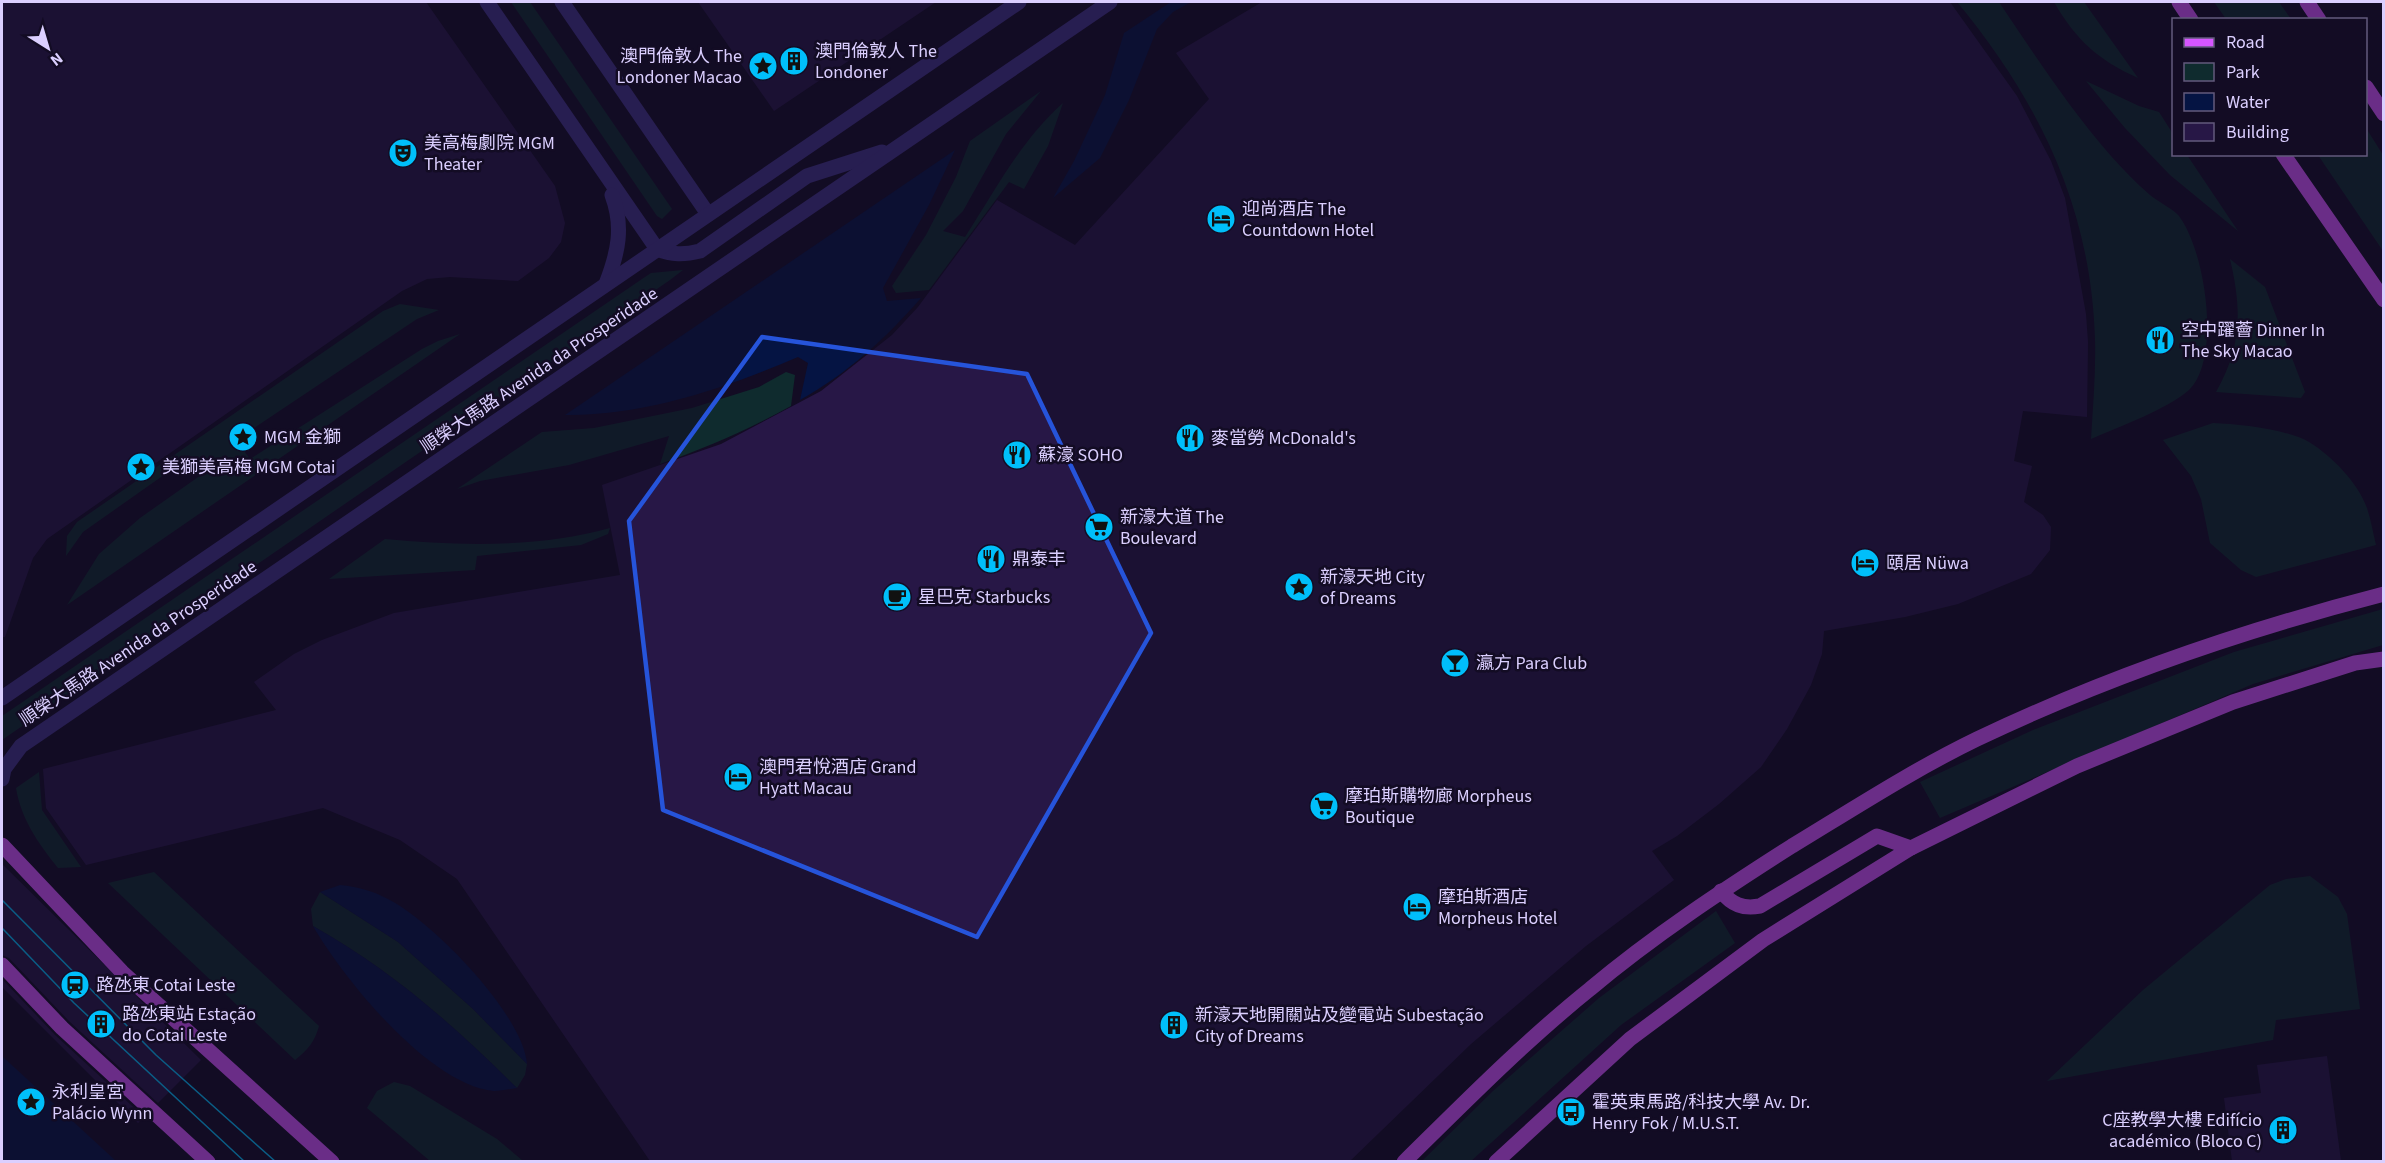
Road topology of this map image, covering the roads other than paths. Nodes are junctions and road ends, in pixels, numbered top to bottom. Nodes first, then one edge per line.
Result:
1 (487, 2) edge
2 (562, 2) edge
3 (1019, 2) edge
4 (1110, 2) edge
5 (2179, 2) edge
6 (2307, 2) edge
7 (2190, 18) edge
8 (2318, 18) edge
9 (2367, 88) edge
10 (2384, 114) edge
11 (899, 146) junction
12 (2284, 156) edge
13 (604, 172) junction
14 (708, 214) junction
15 (657, 249) junction
16 (606, 284) junction
17 (2384, 300) edge
18 (2384, 594) edge
19 (2384, 659) edge
20 (2, 698) edge
21 (2, 779) edge
22 (2, 837) edge
23 (5, 848) edge
24 (1911, 848) junction
25 (1721, 891) junction
26 (2, 965) edge
27 (208, 1161) edge
28 (332, 1161) edge
29 (1404, 1161) edge
30 (1496, 1161) edge

1 - 13 street
2 - 14 street
3 - 14 street, 順榮大馬路 Avenida da Prosperidade
4 - 11 street, 順榮大馬路 Avenida da Prosperidade
5 - 7 main road
6 - 8 main road
9 - 10 main road
11 - 15 street
11 - 21 street, 順榮大馬路 Avenida da Prosperidade
12 - 17 main road
13 - 15 street
13 - 16 street
14 - 15 street, 順榮大馬路 Avenida da Prosperidade
15 - 16 street, 順榮大馬路 Avenida da Prosperidade
16 - 20 street, 順榮大馬路 Avenida da Prosperidade
18 - 25 main road
19 - 24 main road
22 - 23 street
23 - 28 main road
24 - 25 main road
24 - 30 main road
25 - 29 main road
26 - 27 main road

